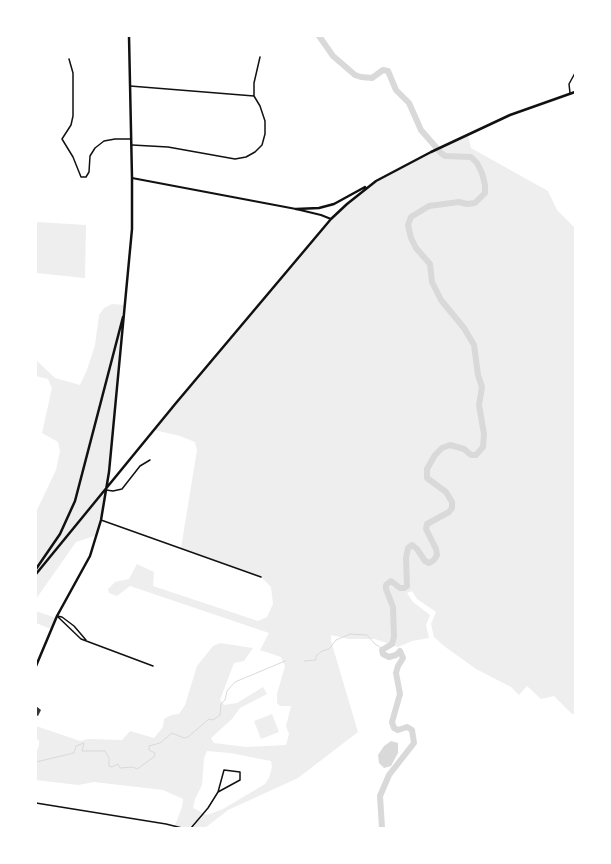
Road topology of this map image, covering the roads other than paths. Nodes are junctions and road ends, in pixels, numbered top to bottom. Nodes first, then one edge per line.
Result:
1 (129, 36) edge
2 (260, 57) dead end
3 (69, 59) dead end
4 (575, 73) edge
5 (130, 86) junction
6 (575, 92) edge
7 (570, 93) junction
8 (254, 96) junction
9 (130, 139) junction
10 (130, 145) junction
11 (132, 178) junction
12 (376, 181) junction
13 (296, 209) junction
14 (331, 219) junction
15 (125, 305) junction
16 (150, 460) dead end
17 (106, 490) junction
18 (101, 520) junction
19 (36, 569) edge
20 (36, 574) edge
21 (261, 577) dead end
22 (57, 616) junction
23 (36, 666) edge
24 (153, 666) dead end
25 (218, 792) junction
26 (36, 803) edge
27 (182, 828) edge
28 (191, 828) edge

1 - 5 highway
2 - 8 street
3 - 9 street
4 - 7 street
5 - 8 street
5 - 9 highway
6 - 7 highway
7 - 12 highway
8 - 10 street
9 - 10 highway
10 - 11 highway
11 - 13 main road
11 - 15 highway
12 - 13 highway
12 - 14 highway
13 - 14 main road
14 - 20 highway
15 - 17 highway
15 - 19 highway
16 - 17 street
17 - 18 highway
18 - 21 street
18 - 22 highway
22 - 23 highway
22 - 24 street
25 - 25 street
25 - 28 street
26 - 27 street

